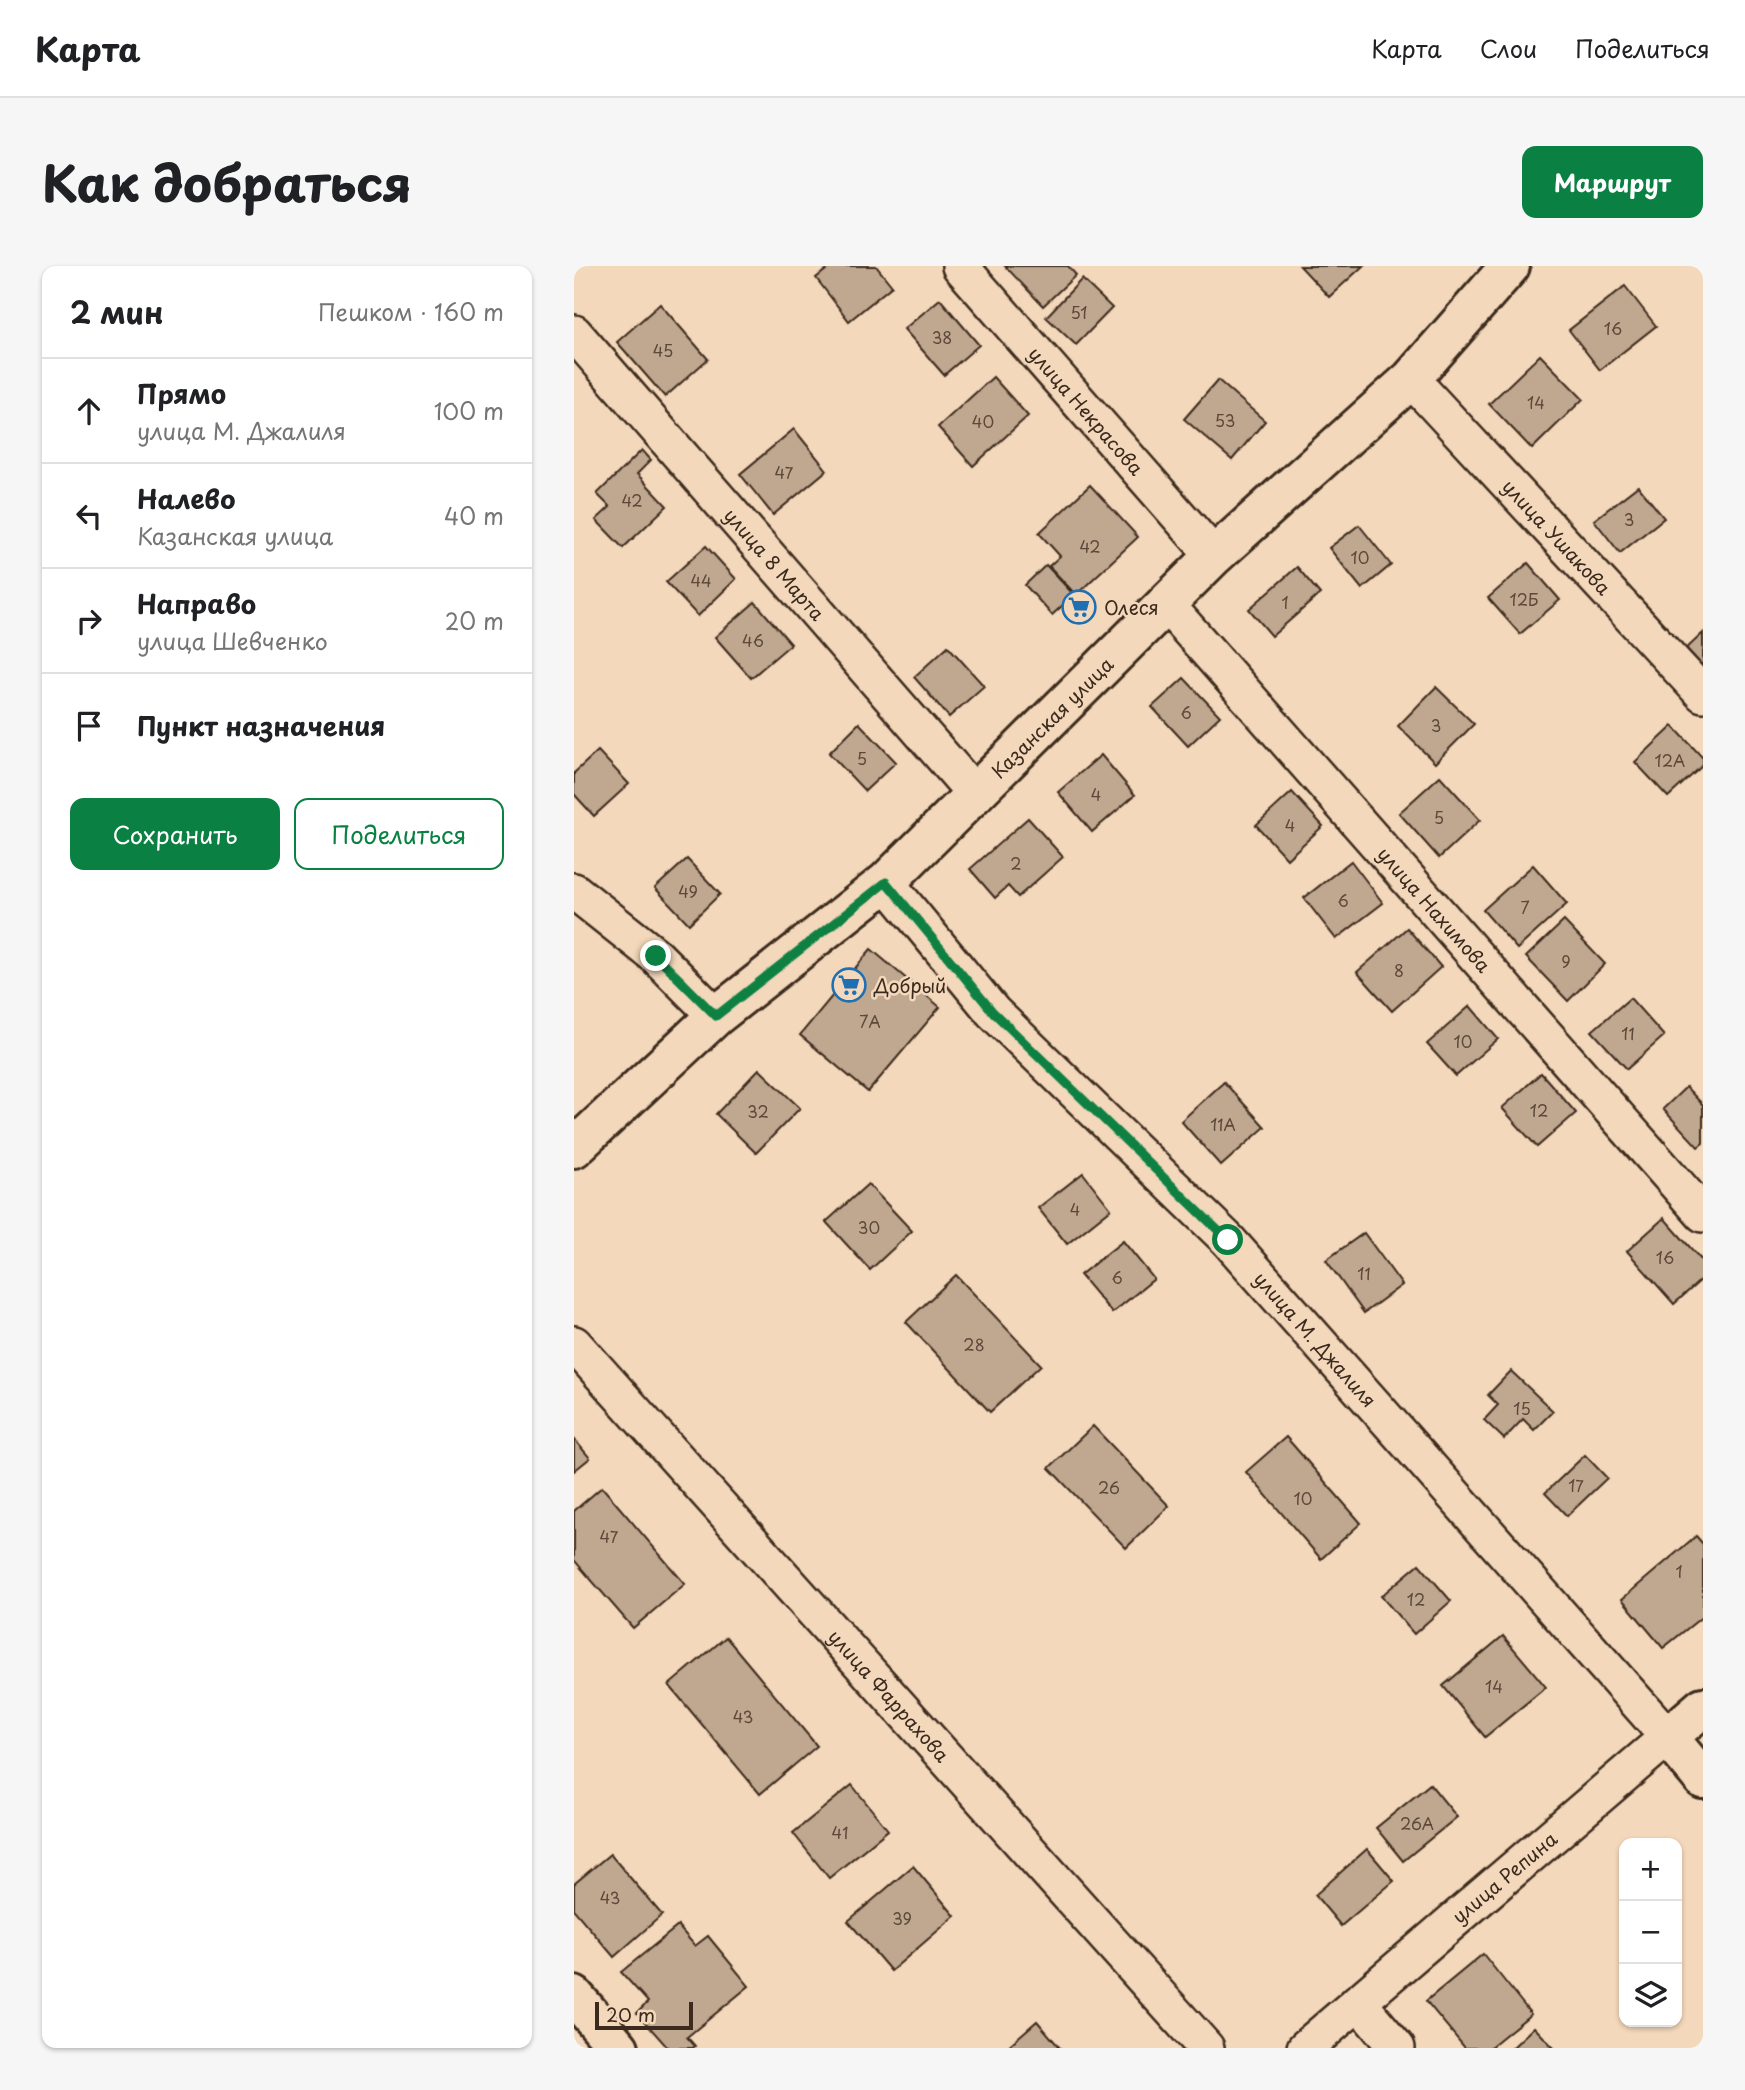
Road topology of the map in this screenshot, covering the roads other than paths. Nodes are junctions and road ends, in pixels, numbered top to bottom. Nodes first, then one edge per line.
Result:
1 (960, 266) edge
2 (1510, 266) edge
3 (574, 333) edge
4 (1411, 379) junction
5 (1214, 556) junction
6 (1166, 603) junction
7 (1703, 694) edge
8 (976, 794) junction
9 (886, 882) junction
10 (574, 891) edge
11 (716, 1016) junction
12 (574, 1148) edge
13 (1703, 1214) edge
14 (574, 1344) edge
15 (1703, 1707) edge
16 (1668, 1737) junction
17 (1703, 1779) edge
18 (574, 1996) edge
19 (1358, 2001) junction
20 (619, 2048) edge
21 (1206, 2048) edge
22 (1305, 2048) edge
23 (1397, 2048) edge

1 - 5 street, улица Некрасова
2 - 4 street, Казанская улица
3 - 8 street, улица 8 Марта
4 - 5 street, Казанская улица
4 - 7 street, улица Ушакова
5 - 6 street, Казанская улица
6 - 8 street, Казанская улица
6 - 13 street, улица Нахимова
8 - 9 street, Казанская улица
9 - 11 street, Казанская улица
9 - 16 street, улица М. Джалиля
10 - 11 street
11 - 12 street, Казанская улица
14 - 21 street, улица Фаррахова
15 - 16 street, улица Репина
16 - 17 street, улица М. Джалиля
16 - 19 street, улица Репина
18 - 20 street
19 - 22 street, улица Репина
19 - 23 street

